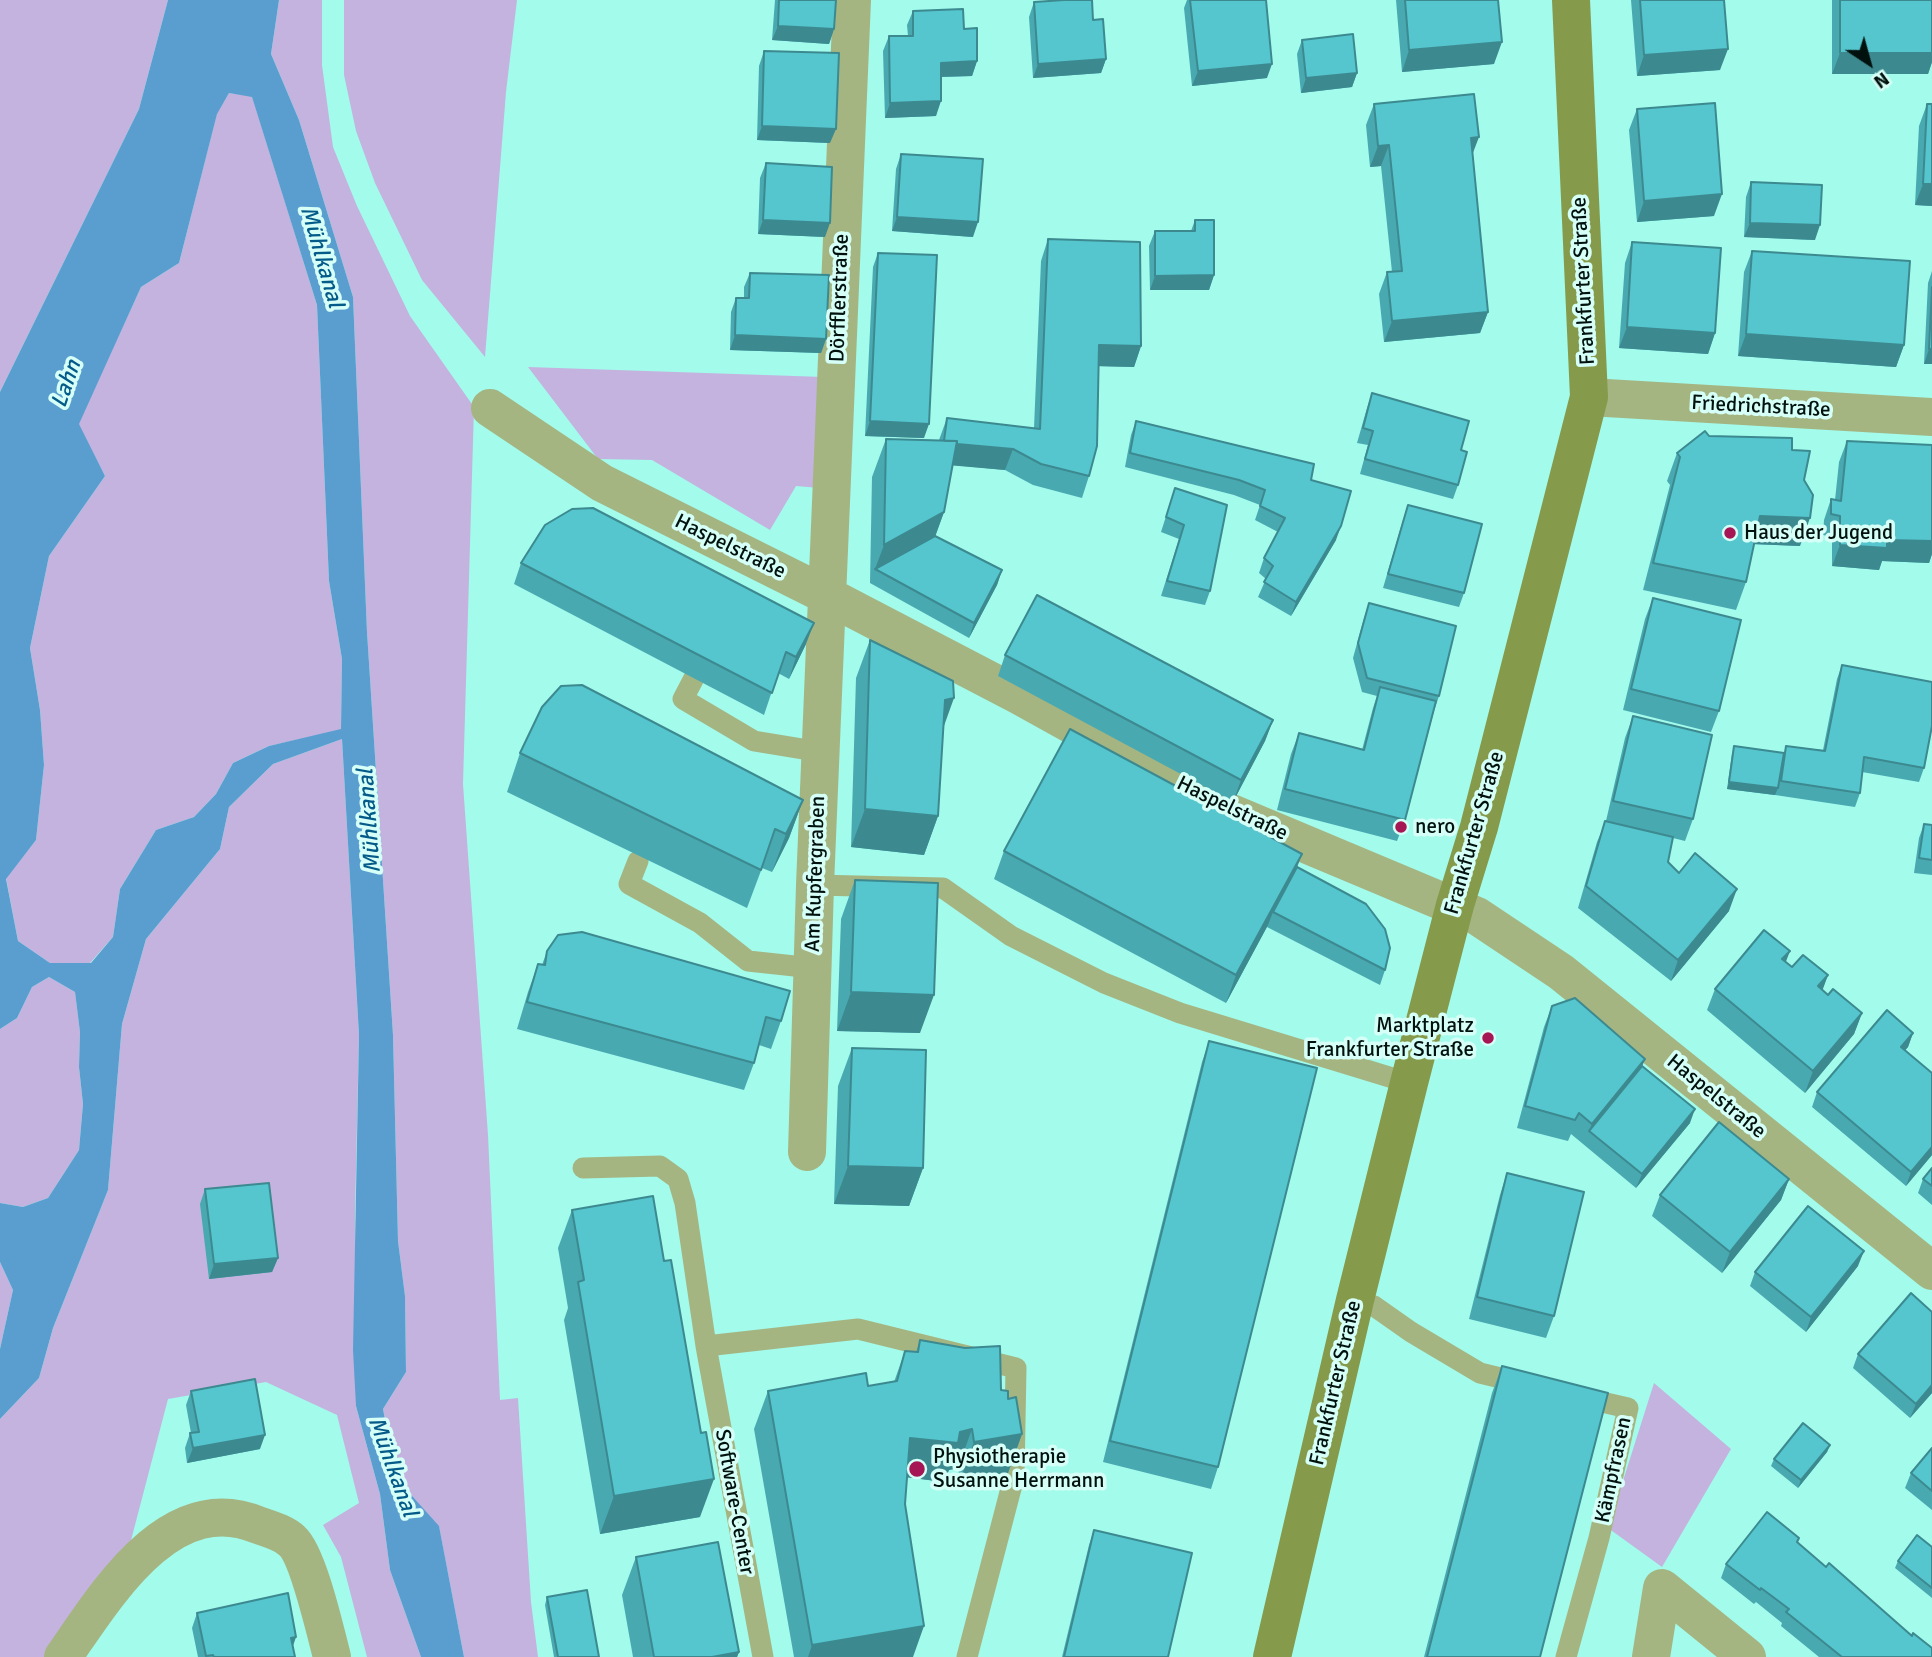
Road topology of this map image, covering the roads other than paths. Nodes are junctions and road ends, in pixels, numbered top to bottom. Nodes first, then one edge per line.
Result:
1 (852, 0) edge
2 (1571, 0) edge
3 (1589, 397) junction
4 (490, 408) dead end
5 (1932, 417) edge
6 (828, 596) junction
7 (694, 678) edge
8 (821, 752) junction
9 (638, 861) edge
10 (814, 885) junction
11 (1455, 905) junction
12 (813, 968) junction
13 (1409, 1083) junction
14 (807, 1152) dead end
15 (583, 1168) dead end
16 (1932, 1270) edge
17 (1355, 1300) junction
18 (706, 1346) junction
19 (63, 1657) edge
20 (332, 1657) edge
21 (763, 1657) edge
22 (967, 1657) edge
23 (1272, 1657) edge
24 (1566, 1657) edge
25 (1651, 1657) edge
26 (1747, 1657) edge

1 - 6 street, Dörfflerstraße
2 - 3 street, Frankfurter Straße
3 - 5 street, Friedrichstraße
3 - 11 street, Frankfurter Straße
4 - 6 street, Haspelstraße
6 - 8 street, Am Kupfergraben
6 - 11 street, Haspelstraße
7 - 8 lane
8 - 10 street, Am Kupfergraben
9 - 12 lane
10 - 12 street, Am Kupfergraben
10 - 13 lane
11 - 13 street, Frankfurter Straße
11 - 16 street, Haspelstraße
12 - 14 street, Am Kupfergraben
13 - 17 street, Frankfurter Straße
15 - 18 lane, Software-Center
17 - 23 street, Frankfurter Straße
17 - 24 lane, Kämpfrasen
18 - 21 lane, Software-Center
18 - 22 lane
19 - 20 street
25 - 26 street

